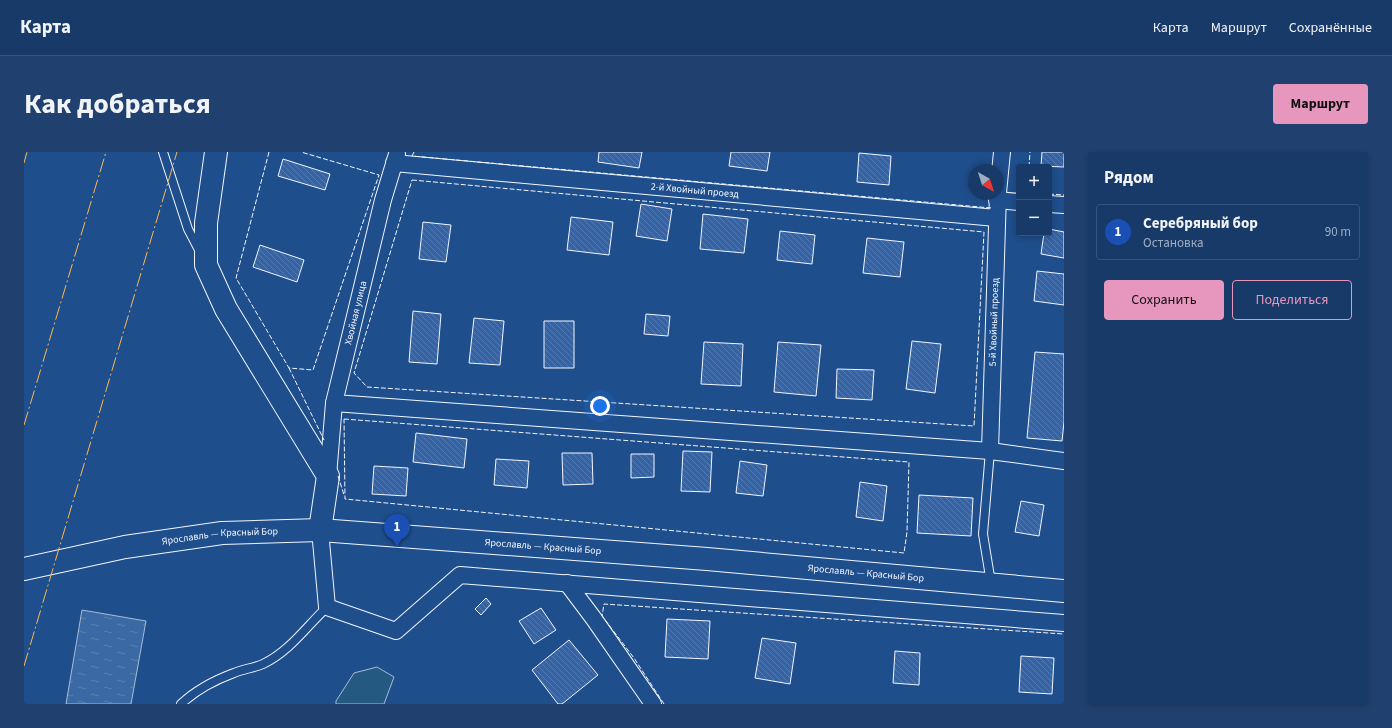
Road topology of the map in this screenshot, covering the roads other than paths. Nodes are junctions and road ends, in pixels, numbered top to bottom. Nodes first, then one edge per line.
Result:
1 (163, 152) edge
2 (216, 152) edge
3 (1002, 152) edge
4 (396, 157) edge
5 (1001, 164) edge
6 (1004, 198) edge
7 (998, 200) edge
8 (1016, 201) edge
9 (1052, 204) edge
10 (1064, 205) edge
11 (996, 218) junction
12 (206, 265) junction
13 (334, 404) junction
14 (990, 451) junction
15 (1064, 461) edge
16 (328, 476) junction
17 (320, 530) junction
18 (24, 569) edge
19 (567, 583) junction
20 (991, 584) junction
21 (1064, 591) edge
22 (327, 607) junction
23 (1064, 623) edge
24 (181, 704) edge
25 (653, 704) edge

1 - 12 lane
2 - 12 street
3 - 5 street, 5-й Хвойный проезд
4 - 11 street, 2-й Хвойный проезд
4 - 13 street, Хвойная улица
6 - 8 street
7 - 11 street, 5-й Хвойный проезд
9 - 10 street
11 - 14 street, 5-й Хвойный проезд
12 - 16 street
13 - 14 street
13 - 16 street, Хвойная улица
14 - 15 street
14 - 20 lane
16 - 17 street
17 - 18 street, Ярославль — Красный Бор
17 - 20 street, Ярославль — Красный Бор
17 - 22 street
19 - 22 street
19 - 23 street
19 - 25 street
20 - 21 street, Ярославль — Красный Бор
22 - 24 lane

